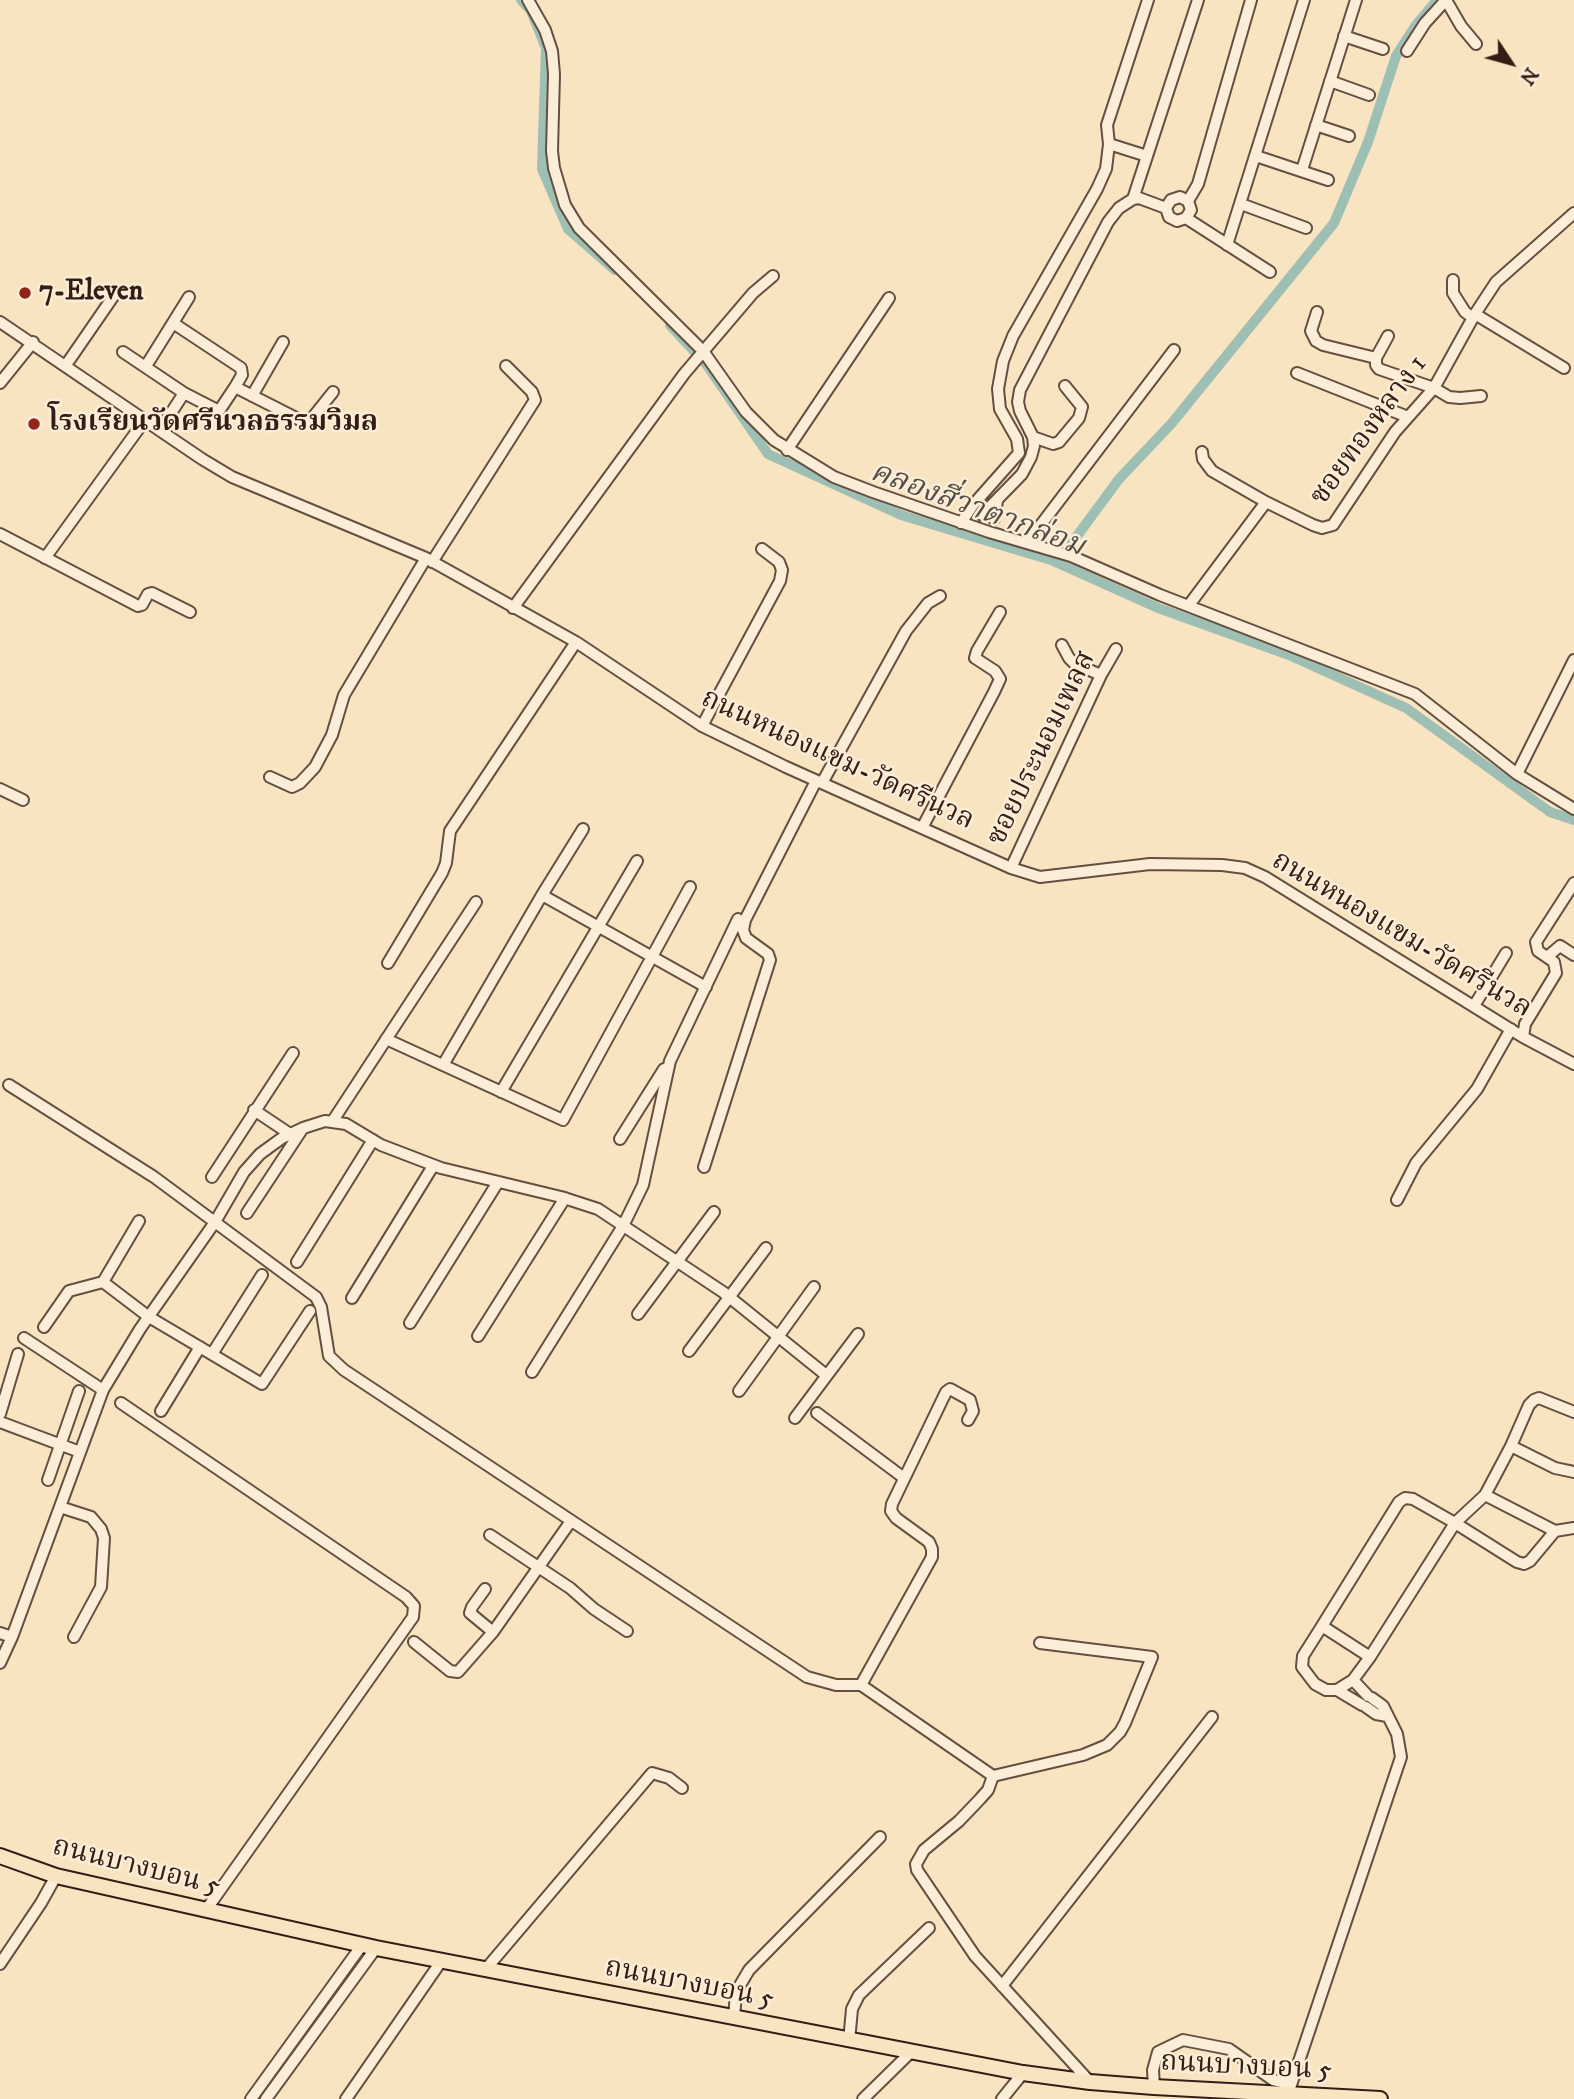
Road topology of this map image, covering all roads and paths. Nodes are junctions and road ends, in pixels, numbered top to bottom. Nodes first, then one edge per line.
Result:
1 (528, 0) edge
2 (1148, 0) edge
3 (1198, 0) edge
4 (1251, 0) edge
5 (1304, 0) edge
6 (1356, 0) edge
7 (1446, 0) edge
8 (1344, 36) junction
9 (1476, 44) dead end
10 (1384, 49) dead end
11 (1407, 51) dead end
12 (1330, 81) junction
13 (1368, 95) dead end
14 (1316, 125) junction
15 (1349, 136) dead end
16 (1109, 144) junction
17 (1147, 156) junction
18 (1255, 156) junction
19 (1301, 170) junction
20 (1328, 180) dead end
21 (1133, 199) junction
22 (1188, 201) junction
23 (1241, 204) junction
24 (1166, 208) junction
25 (1574, 213) edge
26 (1186, 218) junction
27 (1306, 228) dead end
28 (1227, 245) junction
29 (1270, 272) dead end
30 (774, 276) dead end
31 (1453, 280) dead end
32 (117, 291) dead end
33 (189, 297) dead end
34 (889, 298) dead end
35 (1317, 312) dead end
36 (1474, 316) junction
37 (0, 322) edge
38 (173, 323) junction
39 (1388, 336) dead end
40 (33, 342) junction
41 (283, 342) dead end
42 (1174, 350) dead end
43 (124, 352) dead end
44 (699, 355) junction
45 (1376, 358) junction
46 (66, 365) junction
47 (146, 366) junction
48 (506, 366) dead end
49 (1564, 368) dead end
50 (1297, 373) dead end
51 (0, 383) edge
52 (1065, 386) dead end
53 (235, 387) junction
54 (1434, 388) junction
55 (333, 392) dead end
56 (184, 393) junction
57 (252, 396) junction
58 (1481, 396) dead end
59 (1408, 417) junction
60 (145, 419) junction
61 (160, 430) junction
62 (1033, 437) junction
63 (788, 450) junction
64 (1202, 452) dead end
65 (997, 501) junction
66 (1265, 502) junction
67 (979, 521) junction
68 (961, 523) junction
69 (992, 525) junction
70 (0, 534) edge
71 (1027, 543) junction
72 (762, 549) dead end
73 (45, 558) junction
74 (429, 560) junction
75 (940, 596) dead end
76 (1189, 605) junction
77 (513, 608) junction
78 (190, 612) dead end
79 (1000, 612) dead end
80 (576, 642) junction
81 (1062, 645) dead end
82 (1116, 649) dead end
83 (1574, 660) edge
84 (1101, 675) junction
85 (702, 726) junction
86 (1517, 774) junction
87 (270, 777) dead end
88 (819, 782) junction
89 (0, 789) edge
90 (23, 800) dead end
91 (1574, 809) edge
92 (922, 828) junction
93 (583, 829) dead end
94 (637, 861) dead end
95 (1011, 868) junction
96 (1574, 883) edge
97 (690, 887) dead end
98 (541, 895) junction
99 (476, 902) dead end
100 (738, 919) dead end
101 (597, 926) junction
102 (1506, 953) dead end
103 (1574, 955) edge
104 (653, 956) junction
105 (1547, 957) junction
106 (388, 963) dead end
107 (706, 987) junction
108 (1474, 1006) junction
109 (1511, 1029) junction
110 (1523, 1037) junction
111 (386, 1039) junction
112 (293, 1053) dead end
113 (670, 1061) junction
114 (1574, 1064) edge
115 (443, 1065) junction
116 (9, 1085) dead end
117 (502, 1092) junction
118 (254, 1110) junction
119 (332, 1122) junction
120 (303, 1128) junction
121 (290, 1134) junction
122 (620, 1139) dead end
123 (373, 1140) junction
124 (433, 1166) junction
125 (704, 1167) dead end
126 (212, 1177) dead end
127 (498, 1182) junction
128 (565, 1198) junction
129 (1397, 1200) dead end
130 (714, 1212) dead end
131 (247, 1213) dead end
132 (139, 1221) dead end
133 (215, 1222) junction
134 (623, 1226) junction
135 (766, 1248) dead end
136 (677, 1261) junction
137 (297, 1262) dead end
138 (262, 1275) dead end
139 (103, 1282) junction
140 (814, 1287) dead end
141 (730, 1297) junction
142 (352, 1298) dead end
143 (310, 1311) dead end
144 (638, 1314) dead end
145 (149, 1317) junction
146 (410, 1323) dead end
147 (44, 1327) dead end
148 (858, 1334) dead end
149 (478, 1336) dead end
150 (778, 1336) junction
151 (24, 1338) dead end
152 (200, 1347) junction
153 (689, 1351) dead end
154 (18, 1354) dead end
155 (212, 1354) junction
156 (532, 1372) dead end
157 (826, 1375) junction
158 (103, 1390) junction
159 (79, 1391) dead end
160 (739, 1391) dead end
161 (121, 1403) dead end
162 (161, 1411) dead end
163 (1574, 1412) edge
164 (817, 1413) dead end
165 (0, 1415) edge
166 (795, 1418) dead end
167 (968, 1420) dead end
168 (0, 1422) edge
169 (60, 1444) junction
170 (1511, 1446) junction
171 (80, 1452) junction
172 (1574, 1472) edge
173 (904, 1478) junction
174 (48, 1479) dead end
175 (1485, 1495) junction
176 (60, 1507) junction
177 (571, 1521) junction
178 (1455, 1522) junction
179 (1574, 1528) edge
180 (1555, 1531) junction
181 (490, 1535) dead end
182 (539, 1568) junction
183 (485, 1589) dead end
184 (1322, 1626) junction
185 (627, 1631) dead end
186 (493, 1632) junction
187 (0, 1633) edge
188 (12, 1637) junction
189 (74, 1637) dead end
190 (408, 1637) junction
191 (1040, 1643) dead end
192 (1370, 1657) junction
193 (0, 1663) edge
194 (1353, 1680) junction
195 (864, 1687) junction
196 (1337, 1690) junction
197 (1367, 1702) junction
198 (1212, 1717) dead end
199 (993, 1776) junction
200 (682, 1788) dead end
201 (880, 1837) dead end
202 (0, 1856) edge
203 (56, 1877) junction
204 (206, 1910) junction
205 (929, 1928) dead end
206 (369, 1947) junction
207 (442, 1960) junction
208 (0, 1964) edge
209 (485, 1970) junction
210 (1002, 1986) junction
211 (734, 2018) junction
212 (307, 2033) junction
213 (849, 2041) junction
214 (911, 2052) junction
215 (1023, 2073) junction
216 (1090, 2082) junction
217 (1154, 2087) junction
218 (1290, 2089) junction
219 (1234, 2095) edge
220 (251, 2099) edge
221 (266, 2099) edge
222 (346, 2099) edge
223 (863, 2099) edge
224 (1002, 2099) edge
225 (1380, 2099) edge

1 - 44 street
2 - 16 street
3 - 17 street
4 - 22 street
5 - 18 street
6 - 8 street
7 - 9 street
7 - 11 street
8 - 10 street
8 - 12 street
12 - 13 street
12 - 14 street
14 - 15 street
14 - 19 street
16 - 17 street
16 - 68 street
17 - 21 street
18 - 19 street
18 - 23 street
19 - 20 street
21 - 24 street
21 - 62 street
22 - 24 street
22 - 26 street
23 - 27 street
23 - 28 street
24 - 26 street
25 - 36 street, ซอยทองหลาง 1
26 - 28 street
28 - 29 street
30 - 44 street
31 - 36 street
32 - 46 street
33 - 38 street
34 - 63 street
35 - 45 street
36 - 49 street
36 - 54 street, ซอยทองหลาง 1
37 - 40 street, ถนนหนองแขม-วัดศรีนวล
38 - 47 street
38 - 53 street
39 - 45 street
40 - 46 street, ถนนหนองแขม-วัดศรีนวล
40 - 51 street
41 - 57 street
42 - 71 street
43 - 47 street
44 - 63 street
44 - 77 street
45 - 54 street
46 - 60 street, ถนนหนองแขม-วัดศรีนวล
47 - 56 street
48 - 74 street
50 - 59 street
52 - 62 street
53 - 56 street
53 - 57 street
54 - 58 street
54 - 59 street, ซอยทองหลาง 1
55 - 57 street
56 - 61 street
59 - 66 street, ซอยทองหลาง 1
60 - 61 street, ถนนหนองแขม-วัดศรีนวล
60 - 73 street
61 - 74 street, ถนนหนองแขม-วัดศรีนวล
62 - 65 street
63 - 68 street
64 - 66 street
65 - 67 street
65 - 69 street
66 - 76 street, ซอยทองหลาง 1
67 - 68 street
67 - 69 street
69 - 71 street
70 - 73 street
71 - 76 street
72 - 85 street
73 - 78 street
74 - 77 street, ถนนหนองแขม-วัดศรีนวล
74 - 87 street
75 - 88 street
76 - 86 street
77 - 80 street, ถนนหนองแขม-วัดศรีนวล
79 - 92 street
80 - 85 street, ถนนหนองแขม-วัดศรีนวล
80 - 106 street
81 - 84 street
82 - 84 street, ซอยประนอมเพลส
83 - 86 street
84 - 95 street, ซอยประนอมเพลส
85 - 88 street, ถนนหนองแขม-วัดศรีนวล
86 - 91 street
88 - 92 street, ถนนหนองแขม-วัดศรีนวล
88 - 125 street
89 - 90 street
92 - 95 street, ถนนหนองแขม-วัดศรีนวล
93 - 98 street
94 - 101 street
95 - 108 street, ถนนหนองแขม-วัดศรีนวล
96 - 105 street
97 - 104 street
98 - 101 street
98 - 115 street
99 - 111 street
100 - 107 street
101 - 104 street
101 - 117 street
102 - 108 street
103 - 105 street
104 - 107 street
104 - 117 street
105 - 110 street
107 - 113 street
108 - 109 street, ถนนหนองแขม-วัดศรีนวล
109 - 110 street, ถนนหนองแขม-วัดศรีนวล
109 - 129 street
110 - 114 street, ถนนหนองแขม-วัดศรีนวล
111 - 115 street
111 - 119 street
112 - 118 street
113 - 122 street
113 - 134 street
115 - 117 street
116 - 133 street
118 - 121 street
118 - 126 street
119 - 120 street
119 - 123 street
120 - 121 street
120 - 131 street
121 - 133 street
123 - 124 street
123 - 137 street
124 - 127 street
124 - 142 street
127 - 128 street
127 - 146 street
128 - 134 street
128 - 149 street
130 - 136 street
132 - 139 street
133 - 145 street
133 - 177 street
134 - 136 street
134 - 156 street
135 - 141 street
136 - 141 street
136 - 144 street
138 - 155 street
139 - 145 street
139 - 147 street
140 - 150 street
141 - 150 street
141 - 153 street
143 - 155 street
145 - 152 street
145 - 158 street
148 - 157 street
150 - 157 street
150 - 160 street
151 - 158 street
152 - 155 street
152 - 162 street
154 - 165 street
157 - 166 street
158 - 171 street
159 - 169 street
161 - 190 street
163 - 170 street
164 - 173 street
167 - 173 street
168 - 169 street
169 - 171 street
169 - 174 street
170 - 172 street
170 - 175 street
171 - 176 street
173 - 195 street
175 - 178 street
175 - 180 street
176 - 188 street
176 - 189 street
177 - 182 street
177 - 195 street
178 - 180 street
178 - 184 street
178 - 192 street
179 - 180 street
181 - 182 street
182 - 185 street
182 - 186 street
183 - 186 street
184 - 192 street
184 - 196 street
186 - 190 street
187 - 188 street
188 - 193 street
190 - 204 street
191 - 199 street
192 - 194 street
194 - 196 street
194 - 197 street
195 - 199 street
196 - 197 street
197 - 218 street
198 - 210 street
199 - 210 street
200 - 209 street
201 - 211 street
202 - 203 main road, ถนนบางบอน 5
203 - 204 main road, ถนนบางบอน 5
203 - 208 street
204 - 206 main road, ถนนบางบอน 5
205 - 213 street
206 - 207 main road, ถนนบางบอน 5
206 - 212 street
207 - 209 main road, ถนนบางบอน 5
207 - 222 street
209 - 211 main road, ถนนบางบอน 5
210 - 216 street
211 - 213 main road, ถนนบางบอน 5
212 - 220 street
212 - 221 street
213 - 214 main road, ถนนบางบอน 5
214 - 215 main road, ถนนบางบอน 5
214 - 223 street
215 - 216 main road, ถนนบางบอน 5
215 - 224 street
216 - 217 main road, ถนนบางบอน 5
217 - 218 street
217 - 219 main road, ถนนบางบอน 5
218 - 219 main road, ถนนบางบอน 5
218 - 225 main road, ถนนบางบอน 5

